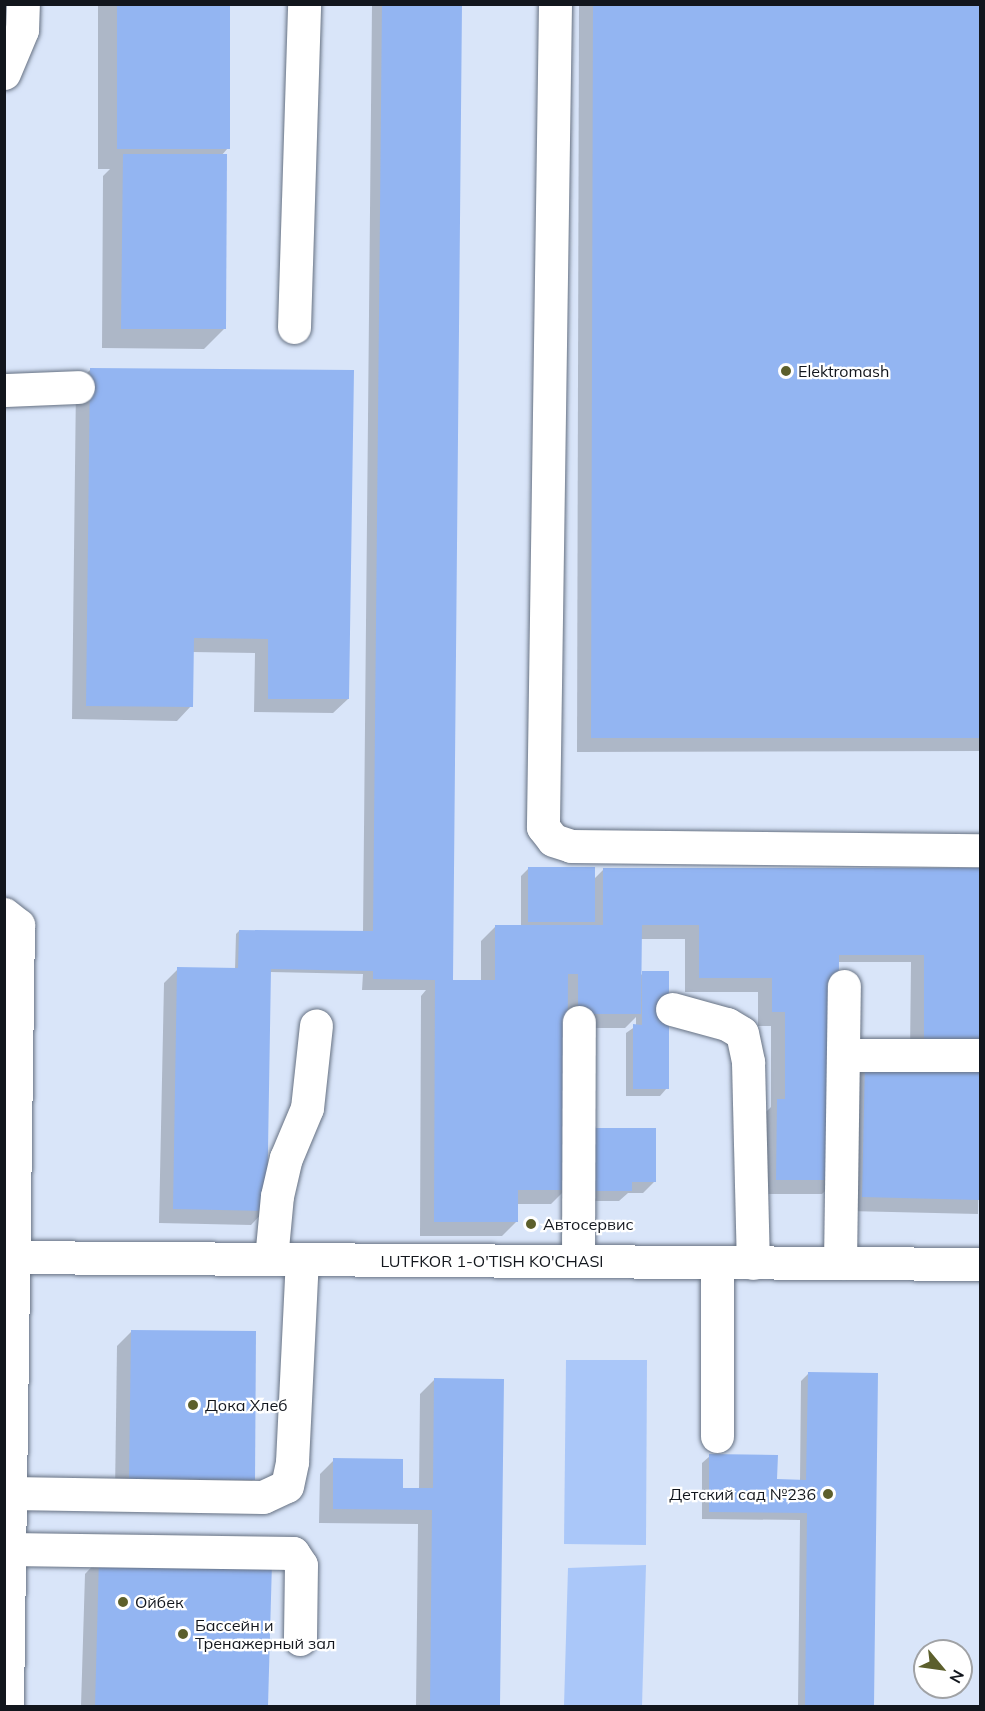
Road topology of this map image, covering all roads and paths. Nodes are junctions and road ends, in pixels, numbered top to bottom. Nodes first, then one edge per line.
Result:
1 (23, 4) edge
2 (304, 4) edge
3 (555, 4) edge
4 (4, 73) edge
5 (294, 327) dead end
6 (78, 387) dead end
7 (4, 390) edge
8 (981, 850) edge
9 (4, 914) edge
10 (844, 986) dead end
11 (672, 1009) dead end
12 (579, 1022) dead end
13 (316, 1025) dead end
14 (843, 1055) junction
15 (981, 1055) edge
16 (9, 1257) edge
17 (287, 1259) junction
18 (578, 1261) junction
19 (717, 1262) junction
20 (753, 1263) junction
21 (840, 1263) junction
22 (981, 1264) edge
23 (717, 1436) dead end
24 (10, 1493) junction
25 (9, 1549) junction
26 (300, 1639) dead end
27 (7, 1707) edge

1 - 4 street
2 - 5 street
3 - 8 street
6 - 7 street
9 - 16 street
10 - 14 street
11 - 20 street
12 - 18 street
13 - 17 street
14 - 15 street
14 - 21 street
16 - 17 street, LUTFKOR 1-O'TISH KO'CHASI
16 - 24 street
17 - 18 street, LUTFKOR 1-O'TISH KO'CHASI
17 - 24 street
18 - 19 street, LUTFKOR 1-O'TISH KO'CHASI
19 - 20 street, LUTFKOR 1-O'TISH KO'CHASI
19 - 23 street
20 - 21 street, LUTFKOR 1-O'TISH KO'CHASI
21 - 22 street, LUTFKOR 1-O'TISH KO'CHASI
24 - 25 street
25 - 26 street
25 - 27 street

